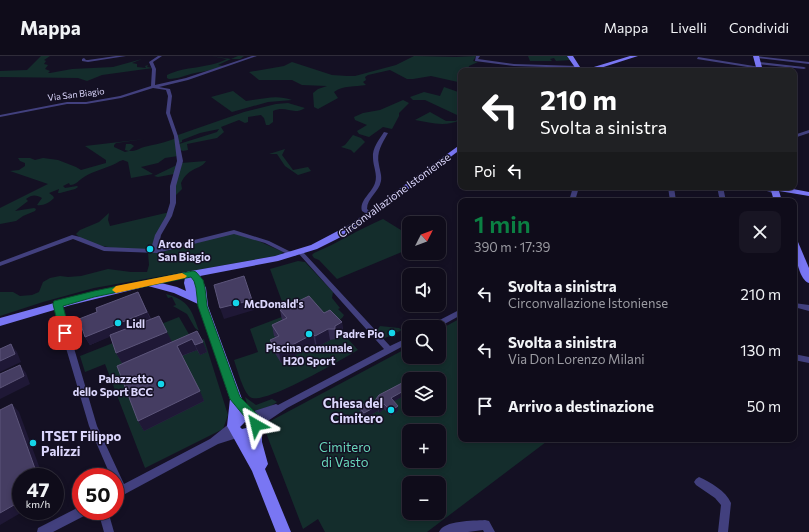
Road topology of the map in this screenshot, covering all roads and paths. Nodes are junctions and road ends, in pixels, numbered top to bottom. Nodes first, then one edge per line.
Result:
1 (124, 56) edge
2 (160, 56) edge
3 (255, 56) edge
4 (478, 56) edge
5 (570, 56) edge
6 (635, 56) edge
7 (795, 56) edge
8 (518, 58) dead end
9 (698, 58) dead end
10 (84, 59) dead end
11 (798, 62) junction
12 (758, 63) edge
13 (809, 63) edge
14 (518, 66) junction
15 (550, 68) edge
16 (579, 68) edge
17 (589, 68) edge
18 (804, 68) dead end
19 (153, 87) junction
20 (0, 116) edge
21 (809, 131) edge
22 (386, 133) dead end
23 (797, 136) edge
24 (458, 148) edge
25 (781, 190) edge
26 (809, 194) edge
27 (370, 214) junction
28 (154, 251) junction
29 (297, 254) junction
30 (798, 258) edge
31 (0, 264) edge
32 (236, 267) junction
33 (193, 274) junction
34 (809, 280) edge
35 (138, 285) junction
36 (201, 288) junction
37 (201, 303) junction
38 (57, 304) junction
39 (797, 306) edge
40 (809, 308) edge
41 (458, 314) edge
42 (446, 320) edge
43 (0, 322) edge
44 (402, 344) edge
45 (389, 350) junction
46 (797, 358) edge
47 (809, 360) edge
48 (236, 399) junction
49 (253, 421) junction
50 (236, 429) junction
51 (109, 468) edge
52 (699, 482) dead end
53 (265, 485) junction
54 (124, 490) edge
55 (72, 516) edge
56 (106, 520) edge
57 (42, 532) edge
58 (109, 532) edge
59 (284, 532) edge
60 (444, 532) edge
61 (490, 532) edge
62 (723, 532) edge

1 - 10 street
2 - 19 street
3 - 19 street, Via San Biagio
4 - 14 street
5 - 16 main road
6 - 17 main road
7 - 11 street
8 - 14 street
9 - 12 street
11 - 12 street
11 - 13 street
12 - 18 street
14 - 15 street
19 - 20 street, Via San Biagio
19 - 28 street
21 - 23 street
22 - 27 street
24 - 27 main road, Circonvallazione Istoniense
25 - 26 main road
27 - 29 main road, Circonvallazione Istoniense
28 - 29 street
28 - 31 street
29 - 32 main road, Circonvallazione Istoniense
29 - 45 street
30 - 34 main road
32 - 33 main road, Circonvallazione Istoniense
32 - 36 main road
33 - 35 main road, Circonvallazione Istoniense
33 - 36 main road
33 - 37 main road
35 - 37 main road
35 - 38 main road, Circonvallazione Istoniense
36 - 37 main road
37 - 48 main road
38 - 43 main road, Circonvallazione Istoniense
38 - 51 street
39 - 40 street
41 - 42 street
44 - 45 street
45 - 49 street
46 - 47 street
48 - 49 main road
48 - 50 main road
49 - 50 main road
49 - 53 main road
50 - 53 main road
50 - 54 street
52 - 62 street
53 - 59 main road
55 - 57 street
56 - 58 street
60 - 61 street

